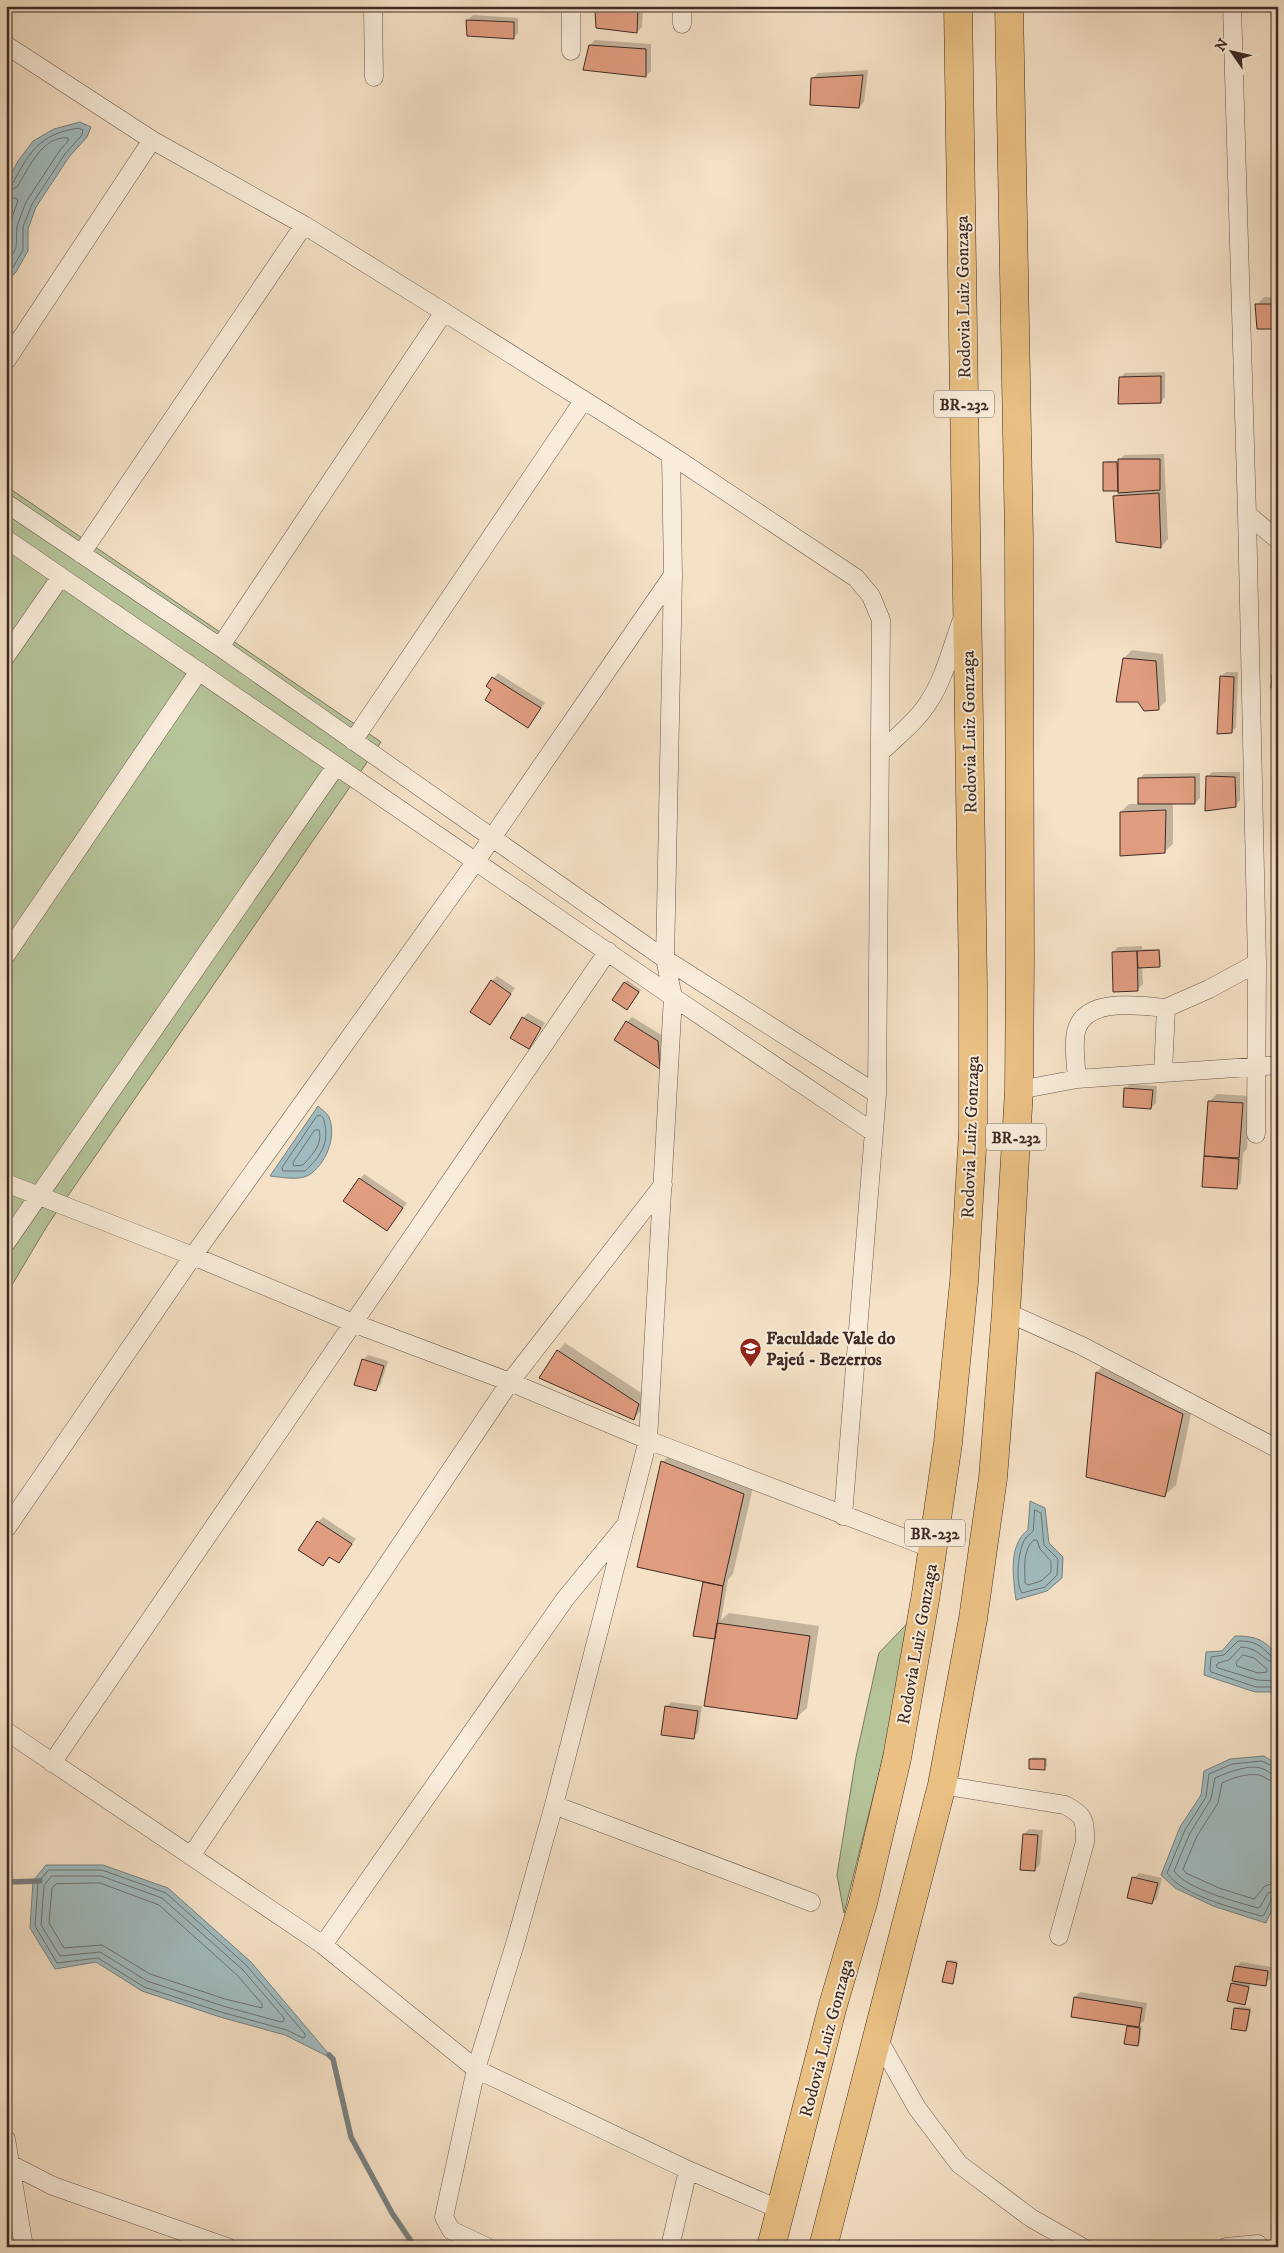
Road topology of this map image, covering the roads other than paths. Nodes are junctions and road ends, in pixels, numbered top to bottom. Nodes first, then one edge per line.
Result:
1 (373, 6) edge
2 (571, 6) edge
3 (682, 6) edge
4 (958, 6) edge
5 (1009, 6) edge
6 (1232, 6) edge
7 (682, 24) dead end
8 (6, 45) edge
9 (571, 50) dead end
10 (374, 77) dead end
11 (152, 140) junction
12 (304, 225) junction
13 (444, 312) junction
14 (6, 361) edge
15 (584, 401) junction
16 (671, 455) junction
17 (6, 503) edge
18 (1247, 514) junction
19 (6, 539) edge
20 (1278, 540) edge
21 (81, 554) junction
22 (673, 575) junction
23 (60, 578) junction
24 (966, 608) junction
25 (220, 646) junction
26 (6, 656) edge
27 (199, 672) junction
28 (353, 741) junction
29 (880, 753) junction
30 (336, 766) junction
31 (492, 837) junction
32 (476, 861) junction
33 (608, 951) junction
34 (6, 955) edge
35 (665, 958) junction
36 (1257, 963) junction
37 (673, 998) junction
38 (1166, 1008) junction
39 (1278, 1064) edge
40 (1256, 1066) junction
41 (1163, 1073) junction
42 (1077, 1079) junction
43 (1019, 1090) junction
44 (877, 1094) junction
45 (873, 1132) junction
46 (1256, 1134) dead end
47 (6, 1183) edge
48 (663, 1186) junction
49 (39, 1196) junction
50 (6, 1243) edge
51 (193, 1256) junction
52 (1006, 1312) junction
53 (353, 1323) junction
54 (510, 1382) junction
55 (648, 1440) junction
56 (1278, 1449) edge
57 (843, 1516) junction
58 (628, 1523) junction
59 (6, 1529) edge
60 (933, 1549) junction
61 (6, 1731) edge
62 (52, 1762) junction
63 (942, 1785) junction
64 (554, 1805) junction
65 (191, 1856) junction
66 (811, 1902) dead end
67 (1059, 1936) dead end
68 (323, 1945) junction
69 (877, 2037) junction
70 (476, 2069) junction
71 (6, 2138) edge
72 (10, 2164) junction
73 (688, 2170) junction
74 (781, 2210) junction
75 (1258, 2244) dead end
76 (24, 2247) edge
77 (227, 2247) edge
78 (487, 2247) edge
79 (670, 2247) edge
80 (771, 2247) edge
81 (822, 2247) edge
82 (1082, 2247) edge
83 (1226, 2247) edge

1 - 10 street
2 - 9 street
3 - 7 street
4 - 24 highway, Rodovia Luiz Gonzaga / BR-232
5 - 43 highway, BR-232
6 - 18 street
8 - 11 street
11 - 12 street
11 - 14 street
12 - 13 street
12 - 21 street
13 - 15 street
13 - 25 street
15 - 16 street
15 - 28 street
16 - 22 street
16 - 29 street
17 - 21 street
18 - 20 street
18 - 36 street
19 - 23 street
21 - 25 street
22 - 31 street
22 - 35 street
23 - 26 street
23 - 27 street
24 - 29 street
24 - 60 highway, Rodovia Luiz Gonzaga / BR-232
25 - 28 street
27 - 30 street
27 - 34 street
28 - 31 street
29 - 44 street
30 - 32 street
30 - 49 street
31 - 32 street
31 - 35 street
32 - 33 street
32 - 51 street
33 - 37 street
33 - 53 street
35 - 37 street
35 - 44 street
36 - 38 street
36 - 40 street
37 - 45 street
37 - 48 street
38 - 41 street
38 - 42 street
39 - 40 street
40 - 41 street
40 - 46 street
41 - 42 street
42 - 43 street
43 - 52 highway, BR-232
44 - 45 street
45 - 57 street
47 - 49 street
48 - 54 street
48 - 55 street
49 - 50 street
49 - 51 street
51 - 53 street
51 - 59 street
52 - 56 street
52 - 63 highway, BR-232
53 - 54 street
53 - 62 street
54 - 55 street
54 - 65 street
55 - 57 street
55 - 58 street
57 - 60 street
58 - 64 street
58 - 68 street
60 - 74 highway, Rodovia Luiz Gonzaga / BR-232
61 - 62 street
62 - 65 street
63 - 67 street
63 - 69 highway, BR-232
64 - 66 street
64 - 70 street
65 - 68 street
68 - 70 street
69 - 81 highway, BR-232
69 - 82 street
70 - 73 street
70 - 78 street
71 - 72 street
72 - 76 street
72 - 77 street
73 - 74 street
73 - 79 street
74 - 80 highway, Rodovia Luiz Gonzaga / BR-232
75 - 83 street

